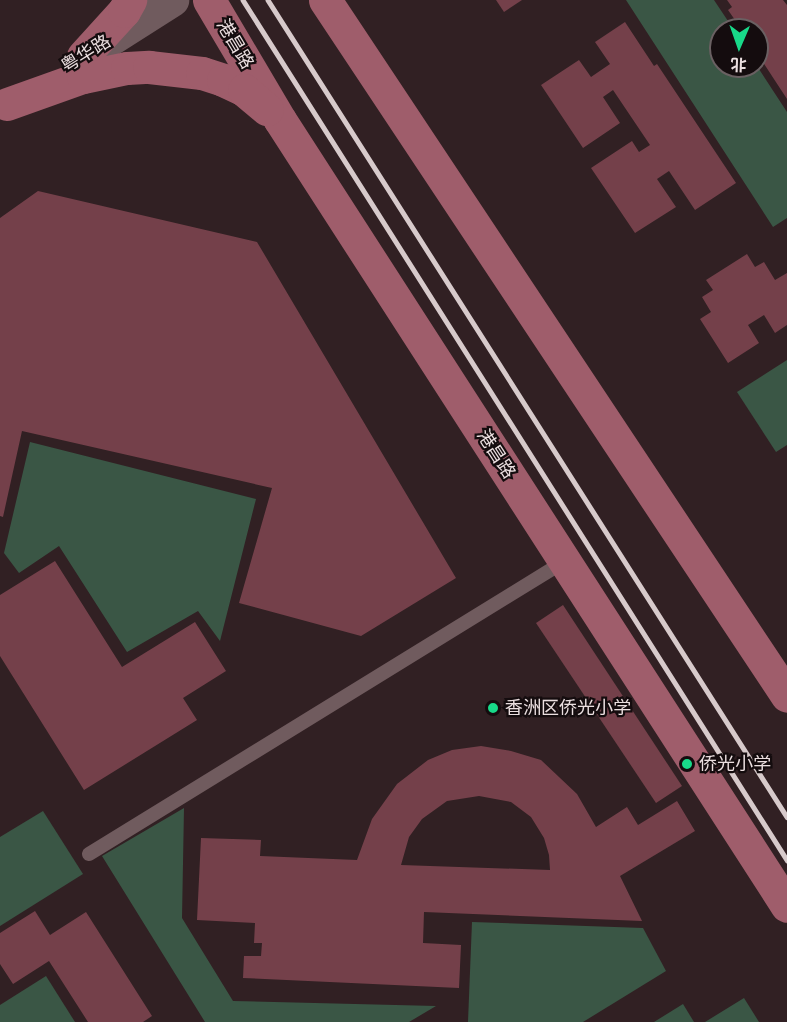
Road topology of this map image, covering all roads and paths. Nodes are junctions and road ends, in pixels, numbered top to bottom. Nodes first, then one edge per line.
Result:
1 (130, 0) edge
2 (172, 0) edge
3 (209, 0) edge
4 (325, 0) edge
5 (354, 0) edge
6 (83, 56) junction
7 (368, 65) junction
8 (4, 106) edge
9 (280, 120) junction
10 (565, 561) junction
11 (787, 696) edge
12 (89, 854) dead end
13 (787, 906) edge

1 - 6 main road
2 - 6 main road, 粤华路
3 - 9 main road, 港昌路
4 - 7 main road
5 - 7 main road
6 - 8 main road, 粤华路
7 - 11 main road
8 - 9 main road
9 - 10 main road, 港昌路
10 - 12 lane
10 - 13 main road, 港昌路

